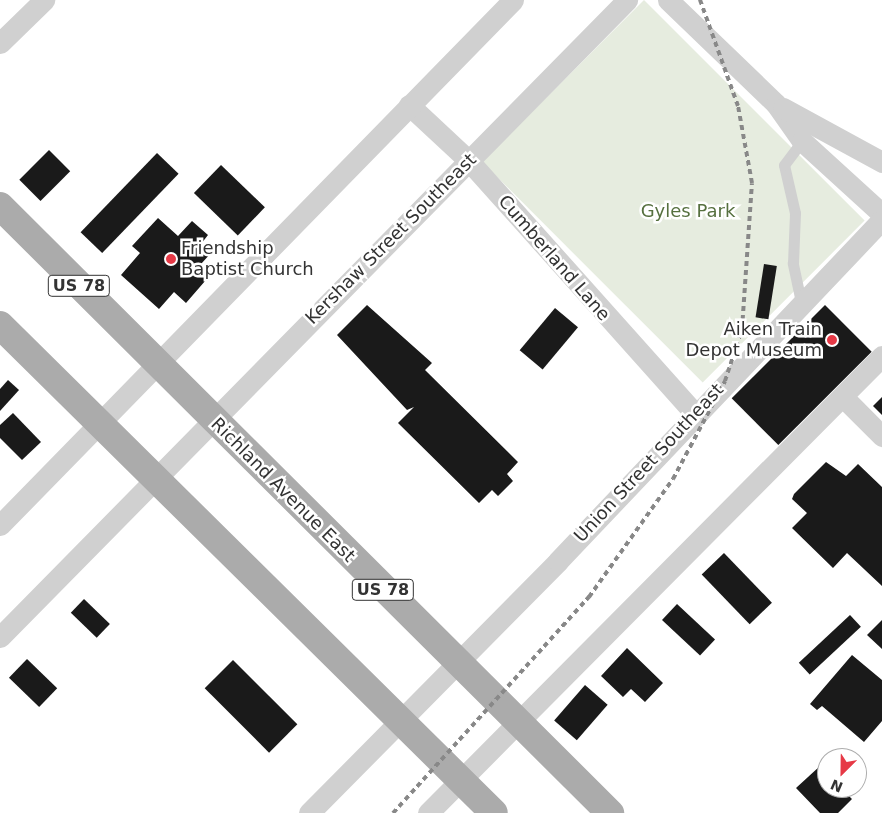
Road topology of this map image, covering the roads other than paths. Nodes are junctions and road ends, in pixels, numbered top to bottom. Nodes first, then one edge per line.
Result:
1 (44, 0) edge
2 (514, 0) edge
3 (627, 0) edge
4 (668, 0) edge
5 (0, 43) edge
6 (776, 104) junction
7 (409, 105) junction
8 (802, 141) junction
9 (469, 161) junction
10 (882, 162) edge
11 (0, 206) edge
12 (882, 214) edge
13 (882, 220) edge
14 (801, 302) junction
15 (0, 325) edge
16 (882, 356) edge
17 (159, 365) junction
18 (844, 398) junction
19 (695, 414) junction
20 (213, 419) junction
21 (102, 425) junction
22 (882, 436) edge
23 (154, 478) junction
24 (0, 525) edge
25 (0, 637) edge
26 (457, 662) junction
27 (399, 720) junction
28 (517, 720) junction
29 (460, 779) junction
30 (309, 813) edge
31 (428, 813) edge
32 (494, 813) edge
33 (610, 813) edge

1 - 5 street
2 - 7 street
3 - 9 street, Kershaw Street Southeast
4 - 6 street
6 - 8 street
6 - 10 street
7 - 9 street, Cumberland Lane
7 - 17 street
8 - 12 street
8 - 14 lane
9 - 19 street, Cumberland Lane
9 - 20 street, Kershaw Street Southeast
11 - 17 main road, Richland Avenue East / US 78
13 - 14 street, Union Street Southeast
14 - 19 street, Union Street Southeast
15 - 21 main road
16 - 18 street
17 - 20 main road, Richland Avenue East / US 78
17 - 21 street
18 - 22 street
18 - 28 street
19 - 26 street, Union Street Southeast
20 - 23 street, Kershaw Street Southeast
20 - 26 main road, Richland Avenue East / US 78
21 - 23 main road
21 - 24 street
23 - 25 street, Kershaw Street Southeast
23 - 27 main road
26 - 27 street, Union Street Southeast
26 - 28 main road, Richland Avenue East / US 78
27 - 29 main road
27 - 30 street, Union Street Southeast
28 - 29 street
28 - 33 main road, Richland Avenue East / US 78
29 - 31 street
29 - 32 main road

